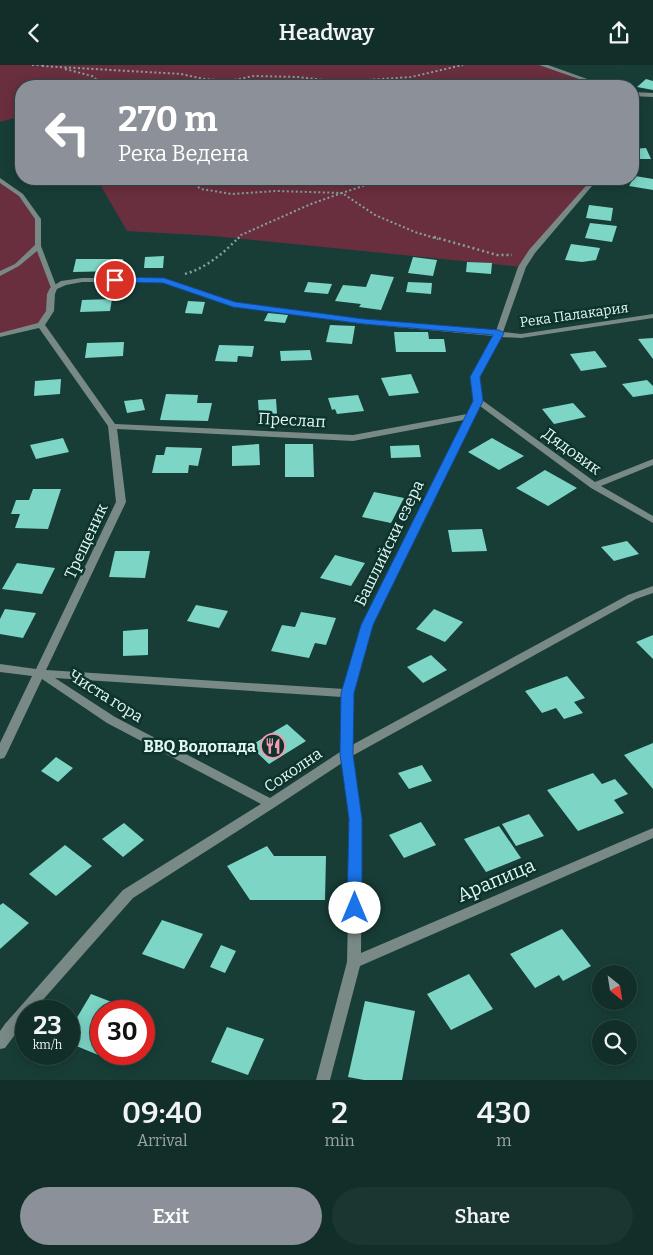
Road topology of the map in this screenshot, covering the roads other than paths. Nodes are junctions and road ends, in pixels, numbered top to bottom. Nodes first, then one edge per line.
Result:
1 (542, 65) edge
2 (586, 80) edge
3 (639, 94) edge
4 (653, 95) edge
5 (0, 180) edge
6 (590, 185) edge
7 (38, 246) junction
8 (0, 274) edge
9 (54, 288) junction
10 (653, 316) edge
11 (41, 325) junction
12 (499, 333) junction
13 (0, 335) edge
14 (478, 401) junction
15 (470, 416) junction
16 (112, 427) junction
17 (653, 462) edge
18 (594, 486) junction
19 (653, 520) edge
20 (653, 589) edge
21 (0, 669) edge
22 (40, 673) junction
23 (348, 693) junction
24 (346, 754) junction
25 (0, 755) edge
26 (271, 804) junction
27 (653, 833) edge
28 (354, 962) junction
29 (0, 1043) edge
30 (323, 1080) edge

1 - 2 street
3 - 4 street
5 - 7 lane
6 - 12 street
7 - 8 lane
7 - 9 lane
9 - 11 street
9 - 12 street, Река Палакария
10 - 12 street, Река Палакария
11 - 13 street
11 - 16 street, Трещеник
12 - 14 street
14 - 15 street, Башлийски езера
14 - 18 street, Дядовик
15 - 16 street, Преслап
15 - 23 street, Башлийски езера
16 - 22 street, Трещеник
17 - 18 street
18 - 19 street, Дядовик
20 - 24 street, Соколна
21 - 22 street, Чиста гора
22 - 23 street
22 - 25 street, Трещеник
22 - 26 street, Чиста гора
23 - 24 street, Башлийски езера
24 - 26 street, Соколна
24 - 28 street, Башлийски езера
26 - 29 street, Соколна
27 - 28 street, Арапица
28 - 30 street, Башлийски езера

